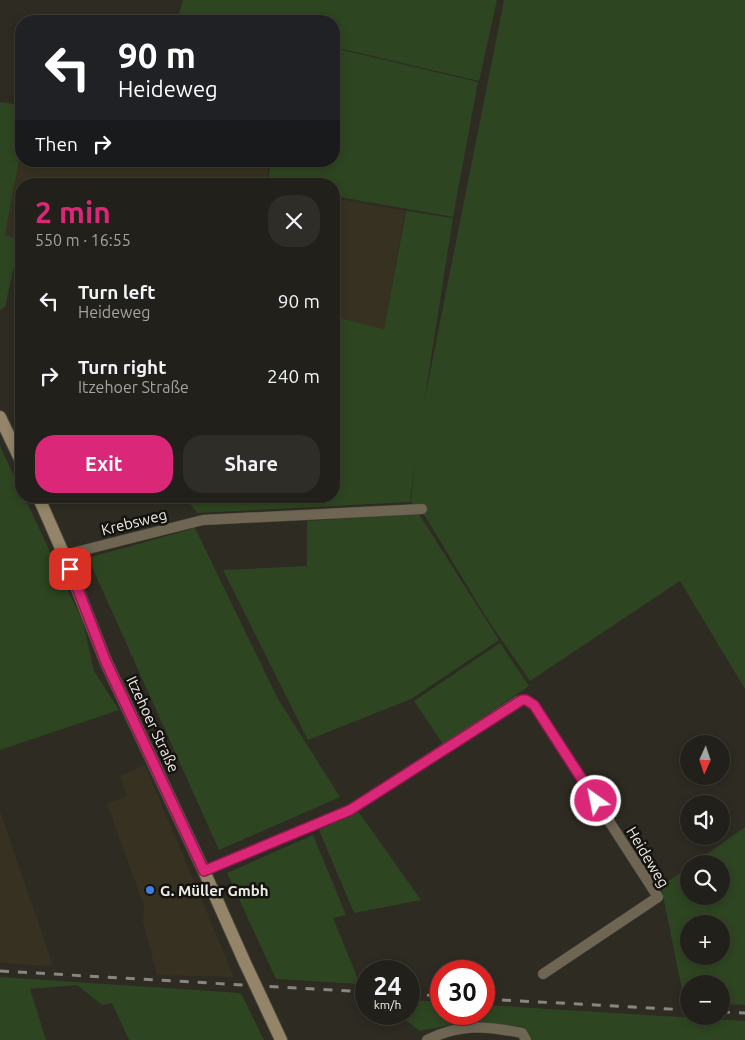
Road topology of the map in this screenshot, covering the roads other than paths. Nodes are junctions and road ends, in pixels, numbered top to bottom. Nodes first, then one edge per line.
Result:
1 (2, 425) edge
2 (15, 450) edge
3 (41, 503) edge
4 (422, 509) dead end
5 (64, 555) junction
6 (204, 871) junction
7 (543, 974) dead end
8 (281, 1040) edge
9 (427, 1040) edge
10 (526, 1040) edge

1 - 2 main road
3 - 5 main road, Itzehoer Straße
4 - 5 street, Krebsweg
5 - 6 main road, Itzehoer Straße
6 - 7 street, Heideweg
6 - 8 main road, Itzehoer Straße, bridge
9 - 10 street

